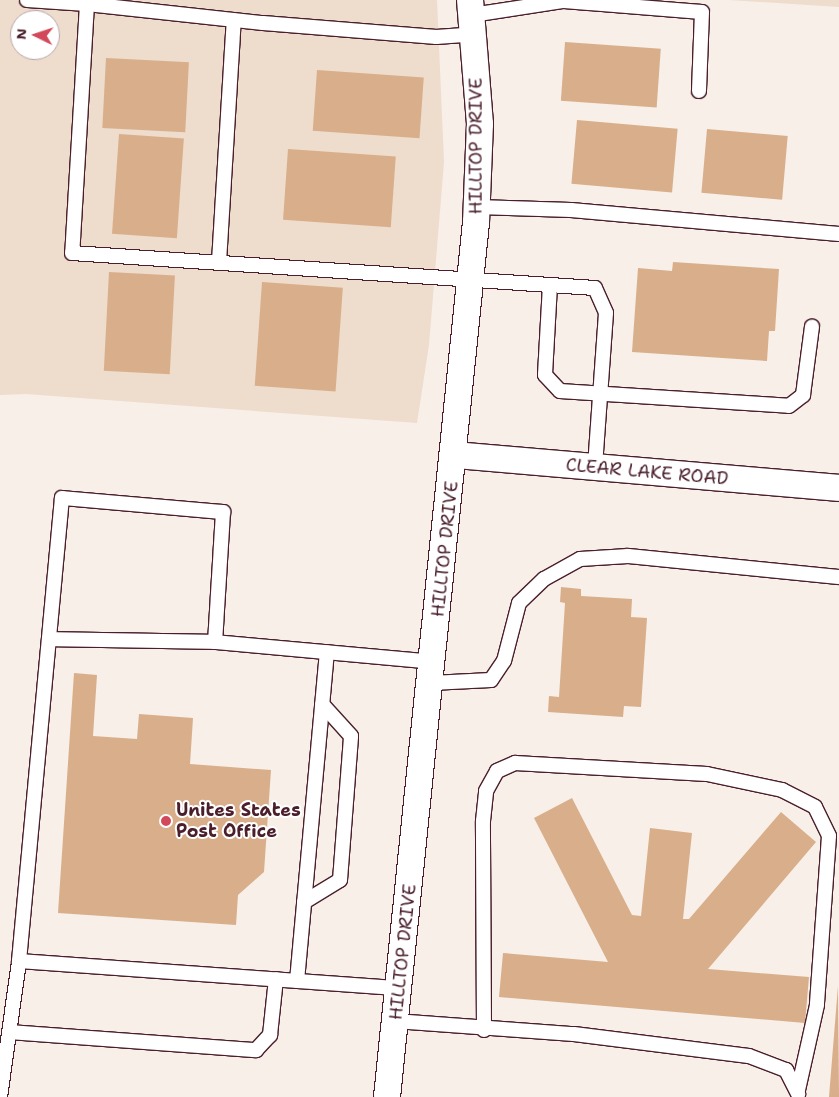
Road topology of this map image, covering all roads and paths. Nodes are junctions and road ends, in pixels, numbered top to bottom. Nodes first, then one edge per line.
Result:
1 (26, 0) edge
2 (87, 4) junction
3 (473, 16) edge
4 (234, 20) junction
5 (699, 91) dead end
6 (477, 207) junction
7 (839, 234) edge
8 (219, 262) junction
9 (471, 278) junction
10 (550, 285) junction
11 (812, 327) dead end
12 (600, 395) junction
13 (455, 456) junction
14 (595, 467) junction
15 (839, 488) edge
16 (839, 577) edge
17 (49, 638) junction
18 (215, 642) junction
19 (326, 652) junction
20 (432, 673) junction
21 (322, 704) junction
22 (304, 902) junction
23 (19, 961) junction
24 (276, 980) junction
25 (297, 981) junction
26 (399, 988) junction
27 (395, 1021) junction
28 (484, 1030) junction
29 (9, 1032) junction
30 (798, 1093) edge
31 (0, 1097) edge
32 (387, 1097) edge

1 - 2 lane
2 - 4 lane
2 - 8 lane
3 - 4 lane
3 - 5 lane
3 - 6 street, HILLTOP DRIVE
4 - 8 lane
6 - 7 lane
6 - 9 street, HILLTOP DRIVE
8 - 9 lane
9 - 10 lane
9 - 13 street, HILLTOP DRIVE
10 - 12 lane
10 - 12 lane
11 - 12 lane
12 - 14 lane
13 - 14 street, CLEAR LAKE ROAD
13 - 20 street, HILLTOP DRIVE
14 - 15 street, CLEAR LAKE ROAD
16 - 20 lane
17 - 18 lane
17 - 18 lane
17 - 23 lane
18 - 19 lane
19 - 20 lane
19 - 21 lane
20 - 26 street, HILLTOP DRIVE
21 - 22 lane
21 - 22 lane
22 - 25 lane
23 - 24 lane
23 - 29 lane
24 - 25 lane
24 - 29 lane
25 - 26 lane
26 - 27 street, HILLTOP DRIVE
27 - 28 lane
27 - 32 street, HILLTOP DRIVE
28 - 30 lane
28 - 30 lane
29 - 31 lane

